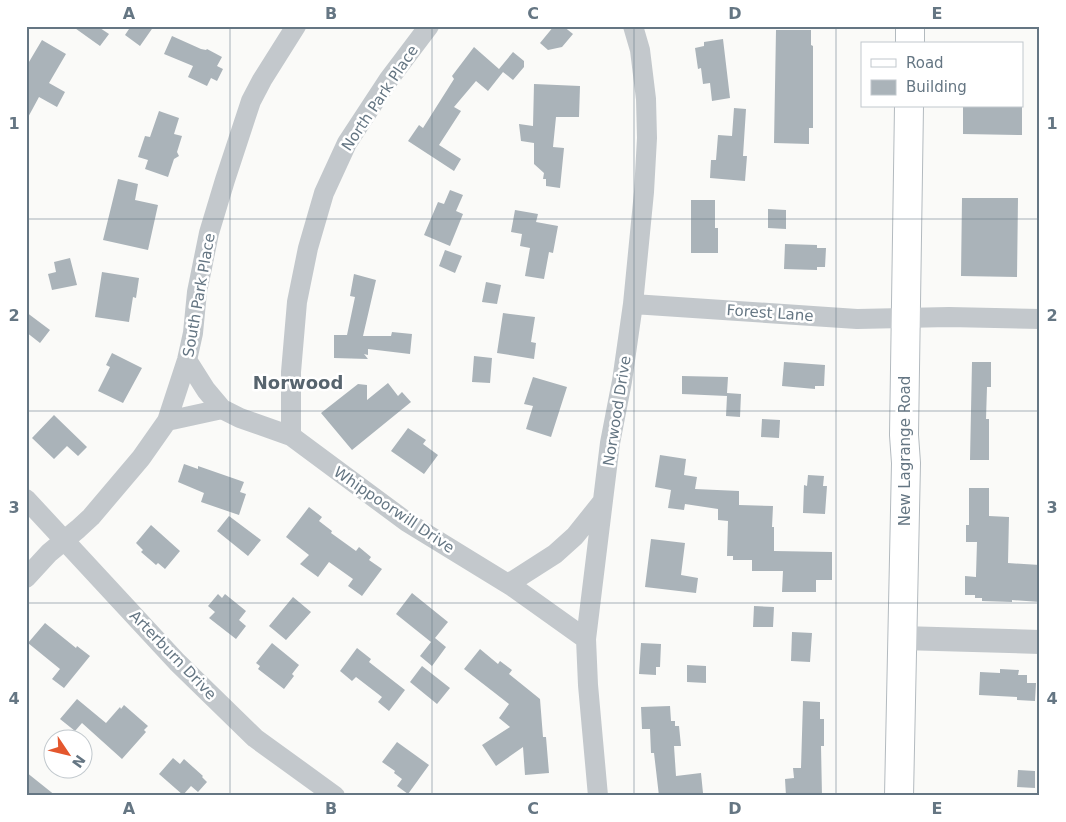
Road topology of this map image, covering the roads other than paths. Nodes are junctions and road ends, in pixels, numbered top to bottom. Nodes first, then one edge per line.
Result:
1 (296, 26) edge
2 (429, 26) edge
3 (633, 26) edge
4 (910, 26) edge
5 (910, 42) edge
6 (909, 108) edge
7 (632, 304) junction
8 (907, 318) junction
9 (1040, 319) edge
10 (187, 360) junction
11 (222, 409) junction
12 (167, 421) junction
13 (291, 436) junction
14 (26, 499) edge
15 (603, 501) junction
16 (65, 540) junction
17 (26, 578) edge
18 (508, 584) junction
19 (901, 638) junction
20 (586, 639) junction
21 (1040, 642) edge
22 (334, 796) edge
23 (598, 796) edge
24 (898, 796) edge

1 - 10 street, South Park Place
2 - 13 street, North Park Place
3 - 7 street, Norwood Drive
4 - 5 main road
6 - 8 main road, New Lagrange Road
7 - 8 street, Forest Lane
7 - 15 street, Norwood Drive
8 - 9 street, Forest Lane
8 - 19 main road, New Lagrange Road
10 - 11 street, Whippoorwill Drive
10 - 12 street, South Park Place
11 - 12 street
11 - 13 street, Whippoorwill Drive
12 - 16 street, South Park Place
13 - 18 street, Whippoorwill Drive
14 - 16 street, Arterburn Drive
15 - 18 street
15 - 20 street, Norwood Drive
16 - 17 street
16 - 22 street, Arterburn Drive
18 - 20 street, Whippoorwill Drive
19 - 21 street
19 - 24 main road, New Lagrange Road
20 - 23 street, Norwood Drive

